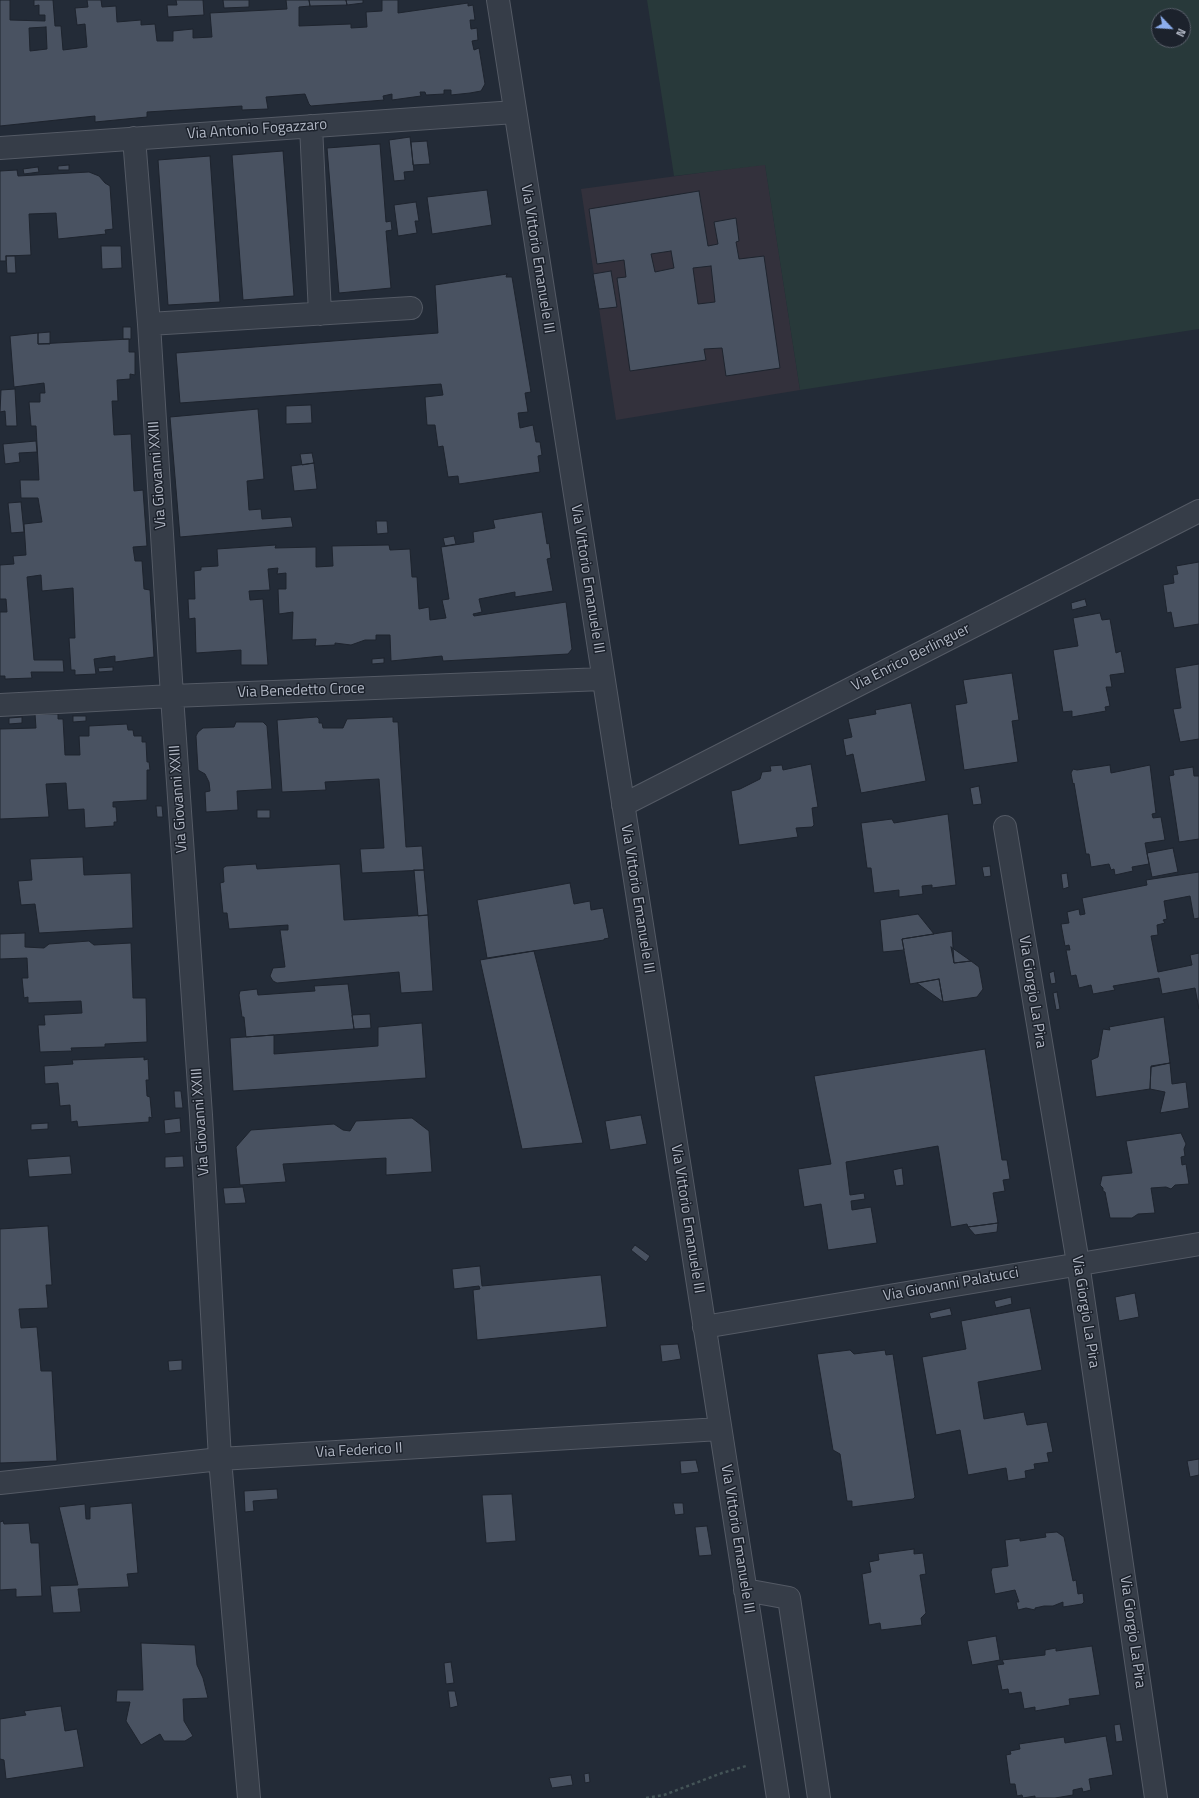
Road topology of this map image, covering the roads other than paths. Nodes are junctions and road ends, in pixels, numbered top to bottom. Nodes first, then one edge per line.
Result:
1 (498, 0) edge
2 (515, 112) junction
3 (311, 126) junction
4 (134, 138) junction
5 (0, 148) edge
6 (410, 308) dead end
7 (320, 314) junction
8 (149, 324) junction
9 (1199, 511) edge
10 (603, 679) junction
11 (172, 696) junction
12 (0, 705) edge
13 (623, 805) junction
14 (1005, 827) dead end
15 (1199, 1244) edge
16 (1078, 1263) junction
17 (704, 1327) junction
18 (720, 1429) junction
19 (220, 1459) junction
20 (0, 1483) edge
21 (745, 1590) junction
22 (249, 1798) edge
23 (778, 1798) edge
24 (819, 1798) edge
25 (1156, 1798) edge

1 - 2 street, Via Vittorio Emanuele III
2 - 3 street, Via Antonio Fogazzaro
2 - 10 street, Via Vittorio Emanuele III
3 - 4 street, Via Antonio Fogazzaro
3 - 7 street
4 - 5 street, Via Antonio Fogazzaro
4 - 8 street, Via Giovanni XXIII
6 - 7 street
7 - 8 street
8 - 11 street, Via Giovanni XXIII
9 - 13 street, Via Enrico Berlinguer
10 - 11 street, Via Benedetto Croce
10 - 13 street, Via Vittorio Emanuele III
11 - 12 street, Via Benedetto Croce
11 - 19 street, Via Giovanni XXIII
13 - 17 street, Via Vittorio Emanuele III
14 - 16 street, Via Giorgio La Pira
15 - 16 street, Via Giovanni Palatucci
16 - 17 street, Via Giovanni Palatucci
16 - 25 street, Via Giorgio La Pira
17 - 18 street, Via Vittorio Emanuele III
18 - 19 street, Via Federico II
18 - 21 street, Via Vittorio Emanuele III
19 - 20 street, Via Federico II
19 - 22 street, Via Giovanni XXIII
21 - 23 street, Via Vittorio Emanuele III
21 - 24 street

